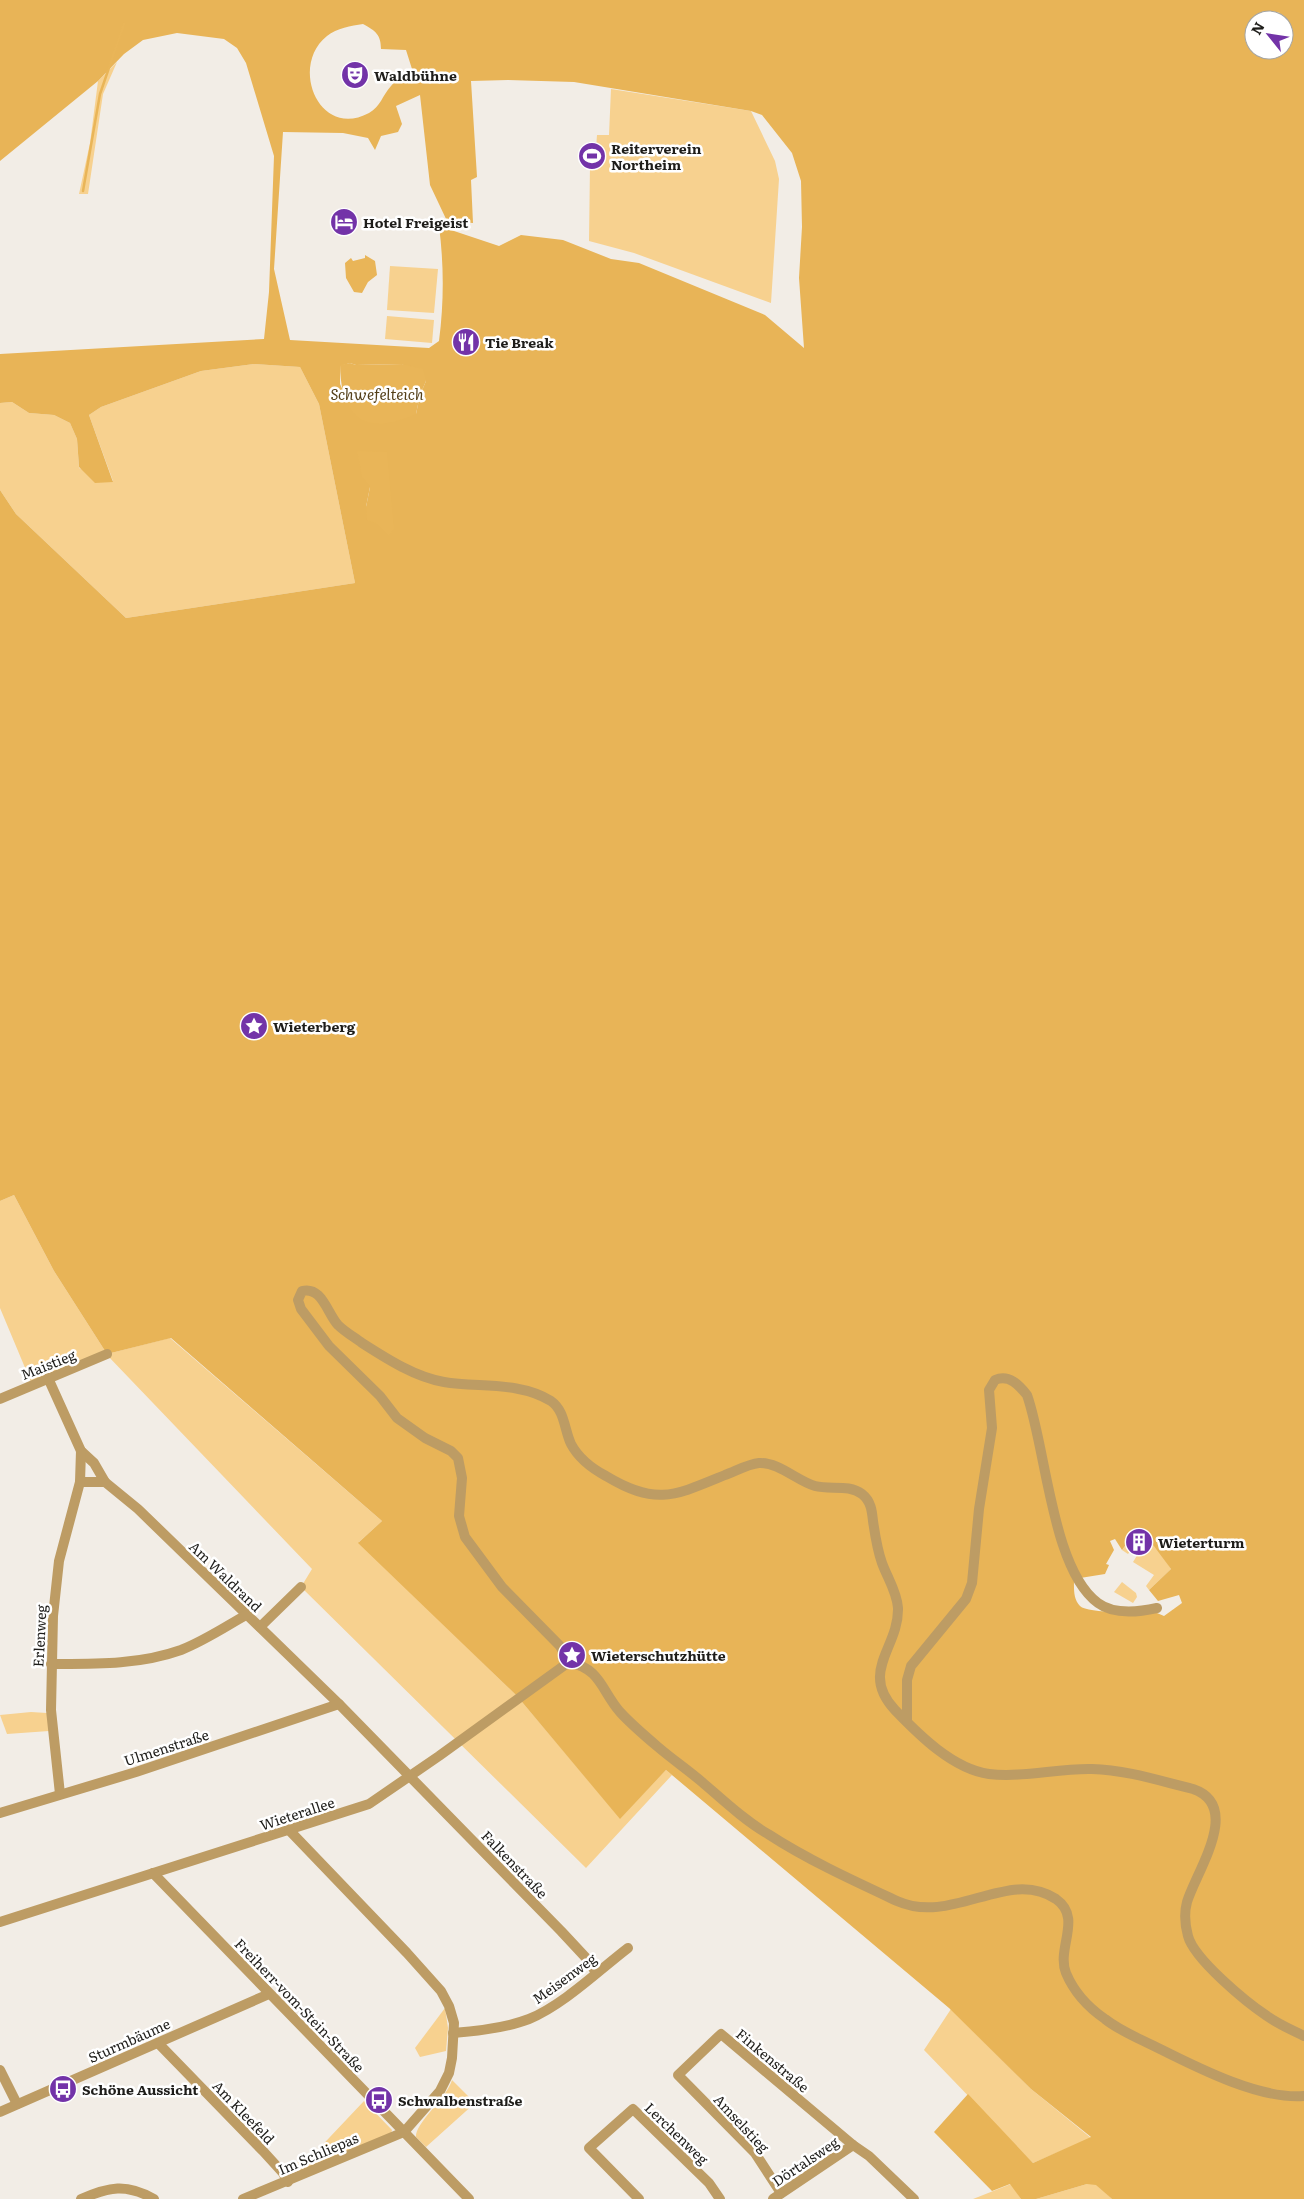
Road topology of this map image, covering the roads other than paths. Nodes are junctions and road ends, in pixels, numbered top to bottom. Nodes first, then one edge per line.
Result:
1 (107, 1354) dead end
2 (48, 1378) junction
3 (0, 1399) edge
4 (81, 1451) junction
5 (80, 1482) junction
6 (105, 1482) junction
7 (301, 1587) dead end
8 (1157, 1608) dead end
9 (246, 1615) junction
10 (260, 1627) junction
11 (569, 1662) junction
12 (51, 1664) junction
13 (339, 1704) junction
14 (906, 1721) junction
15 (411, 1776) junction
16 (60, 1794) junction
17 (0, 1813) edge
18 (289, 1830) junction
19 (153, 1873) junction
20 (0, 1922) edge
21 (628, 1948) dead end
22 (596, 1973) junction
23 (269, 1994) junction
24 (453, 2033) junction
25 (1304, 2036) edge
26 (158, 2043) junction
27 (0, 2070) edge
28 (678, 2075) joint
29 (1304, 2096) edge
30 (17, 2104) junction
31 (0, 2112) edge
32 (404, 2132) junction
33 (853, 2146) junction
34 (288, 2182) junction
35 (777, 2196) edge
36 (81, 2199) edge
37 (154, 2199) edge
38 (243, 2199) edge
39 (469, 2199) edge
40 (639, 2199) edge
41 (720, 2199) edge
42 (913, 2199) edge

1 - 2 street, Maistieg
2 - 3 street, Maistieg
2 - 4 street, Am Waldrand
4 - 5 street, Erlenweg
4 - 6 street, Am Waldrand
5 - 6 street
5 - 12 street, Erlenweg
6 - 9 street, Am Waldrand
7 - 10 street
8 - 14 street
9 - 10 street, Am Waldrand
9 - 12 street
10 - 13 street, Am Waldrand
11 - 14 street
11 - 15 street, Wieterallee
11 - 29 street
12 - 16 street, Erlenweg
13 - 15 street, Am Waldrand
13 - 16 street, Ulmenstraße
14 - 25 street
15 - 18 street, Wieterallee
15 - 22 street, Falkenstraße
16 - 17 street, Ulmenstraße
18 - 19 street, Wieterallee
18 - 24 street
19 - 20 street, Wieterallee
19 - 23 street, Freiherr-vom-Stein-Straße
21 - 22 street, Meisenweg
22 - 24 street, Meisenweg
23 - 26 street, Sturmbäume
23 - 32 street, Freiherr-vom-Stein-Straße
24 - 32 street
26 - 30 street, Sturmbäume
26 - 34 street, Am Kleefeld
27 - 30 street
28 - 33 street, Finkenstraße
28 - 35 street, Amselstieg
30 - 31 street, Sturmbäume
32 - 34 street, Im Schliepas
32 - 39 street, Freiherr-vom-Stein-Straße
33 - 35 street, Dörtalsweg
33 - 42 street
34 - 38 street, Im Schliepas
36 - 37 street
40 - 41 street, Lerchenweg

